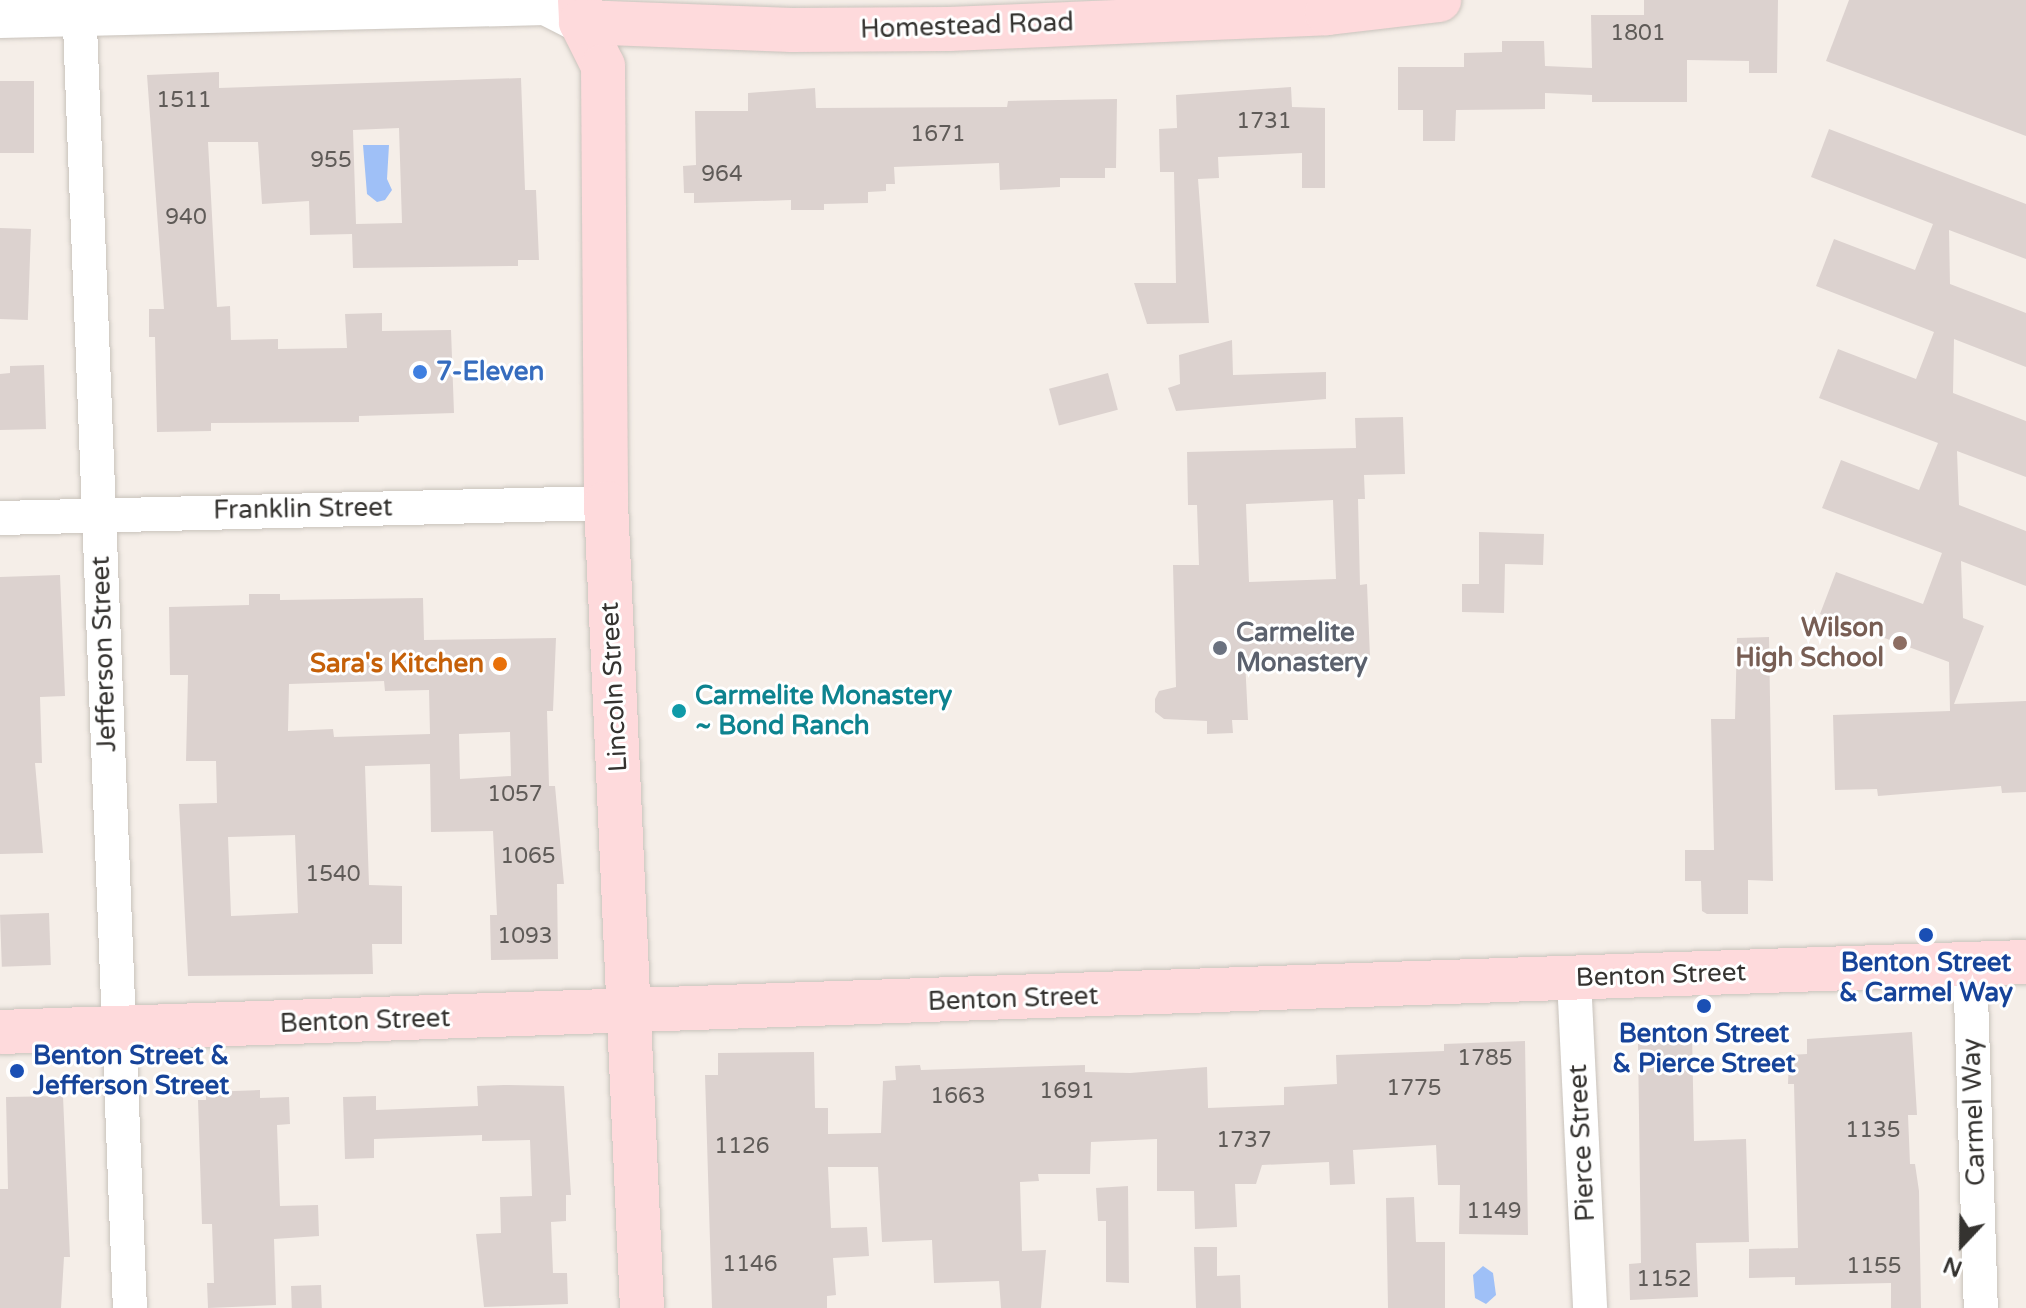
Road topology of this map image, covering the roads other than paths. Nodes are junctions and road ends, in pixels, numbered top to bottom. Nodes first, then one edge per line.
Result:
1 (1439, 0) edge
2 (565, 6) edge
3 (79, 8) edge
4 (627, 12) edge
5 (0, 17) edge
6 (603, 66) junction
7 (606, 503) junction
8 (99, 514) junction
9 (0, 518) edge
10 (2026, 962) edge
11 (1970, 964) junction
12 (1574, 979) junction
13 (631, 1013) junction
14 (119, 1028) junction
15 (0, 1032) edge
16 (130, 1308) edge
17 (642, 1308) edge
18 (1590, 1308) edge
19 (1981, 1308) edge

1 - 4 main road, Homestead Road
2 - 3 street, Homestead Road
2 - 4 main road, Homestead Road
2 - 6 main road, Lincoln Street
3 - 5 street, Homestead Road
3 - 8 street, Jefferson Street
4 - 6 main road, Lincoln Street
6 - 7 main road, Lincoln Street
7 - 8 street, Franklin Street
7 - 13 main road, Lincoln Street
8 - 9 street, Franklin Street
8 - 14 street, Jefferson Street
10 - 11 main road, Benton Street
11 - 12 main road, Benton Street
11 - 19 street, Carmel Way
12 - 13 main road, Benton Street
12 - 18 street, Pierce Street
13 - 14 main road, Benton Street
13 - 17 main road, Lincoln Street
14 - 15 main road, Benton Street
14 - 16 street, Jefferson Street

